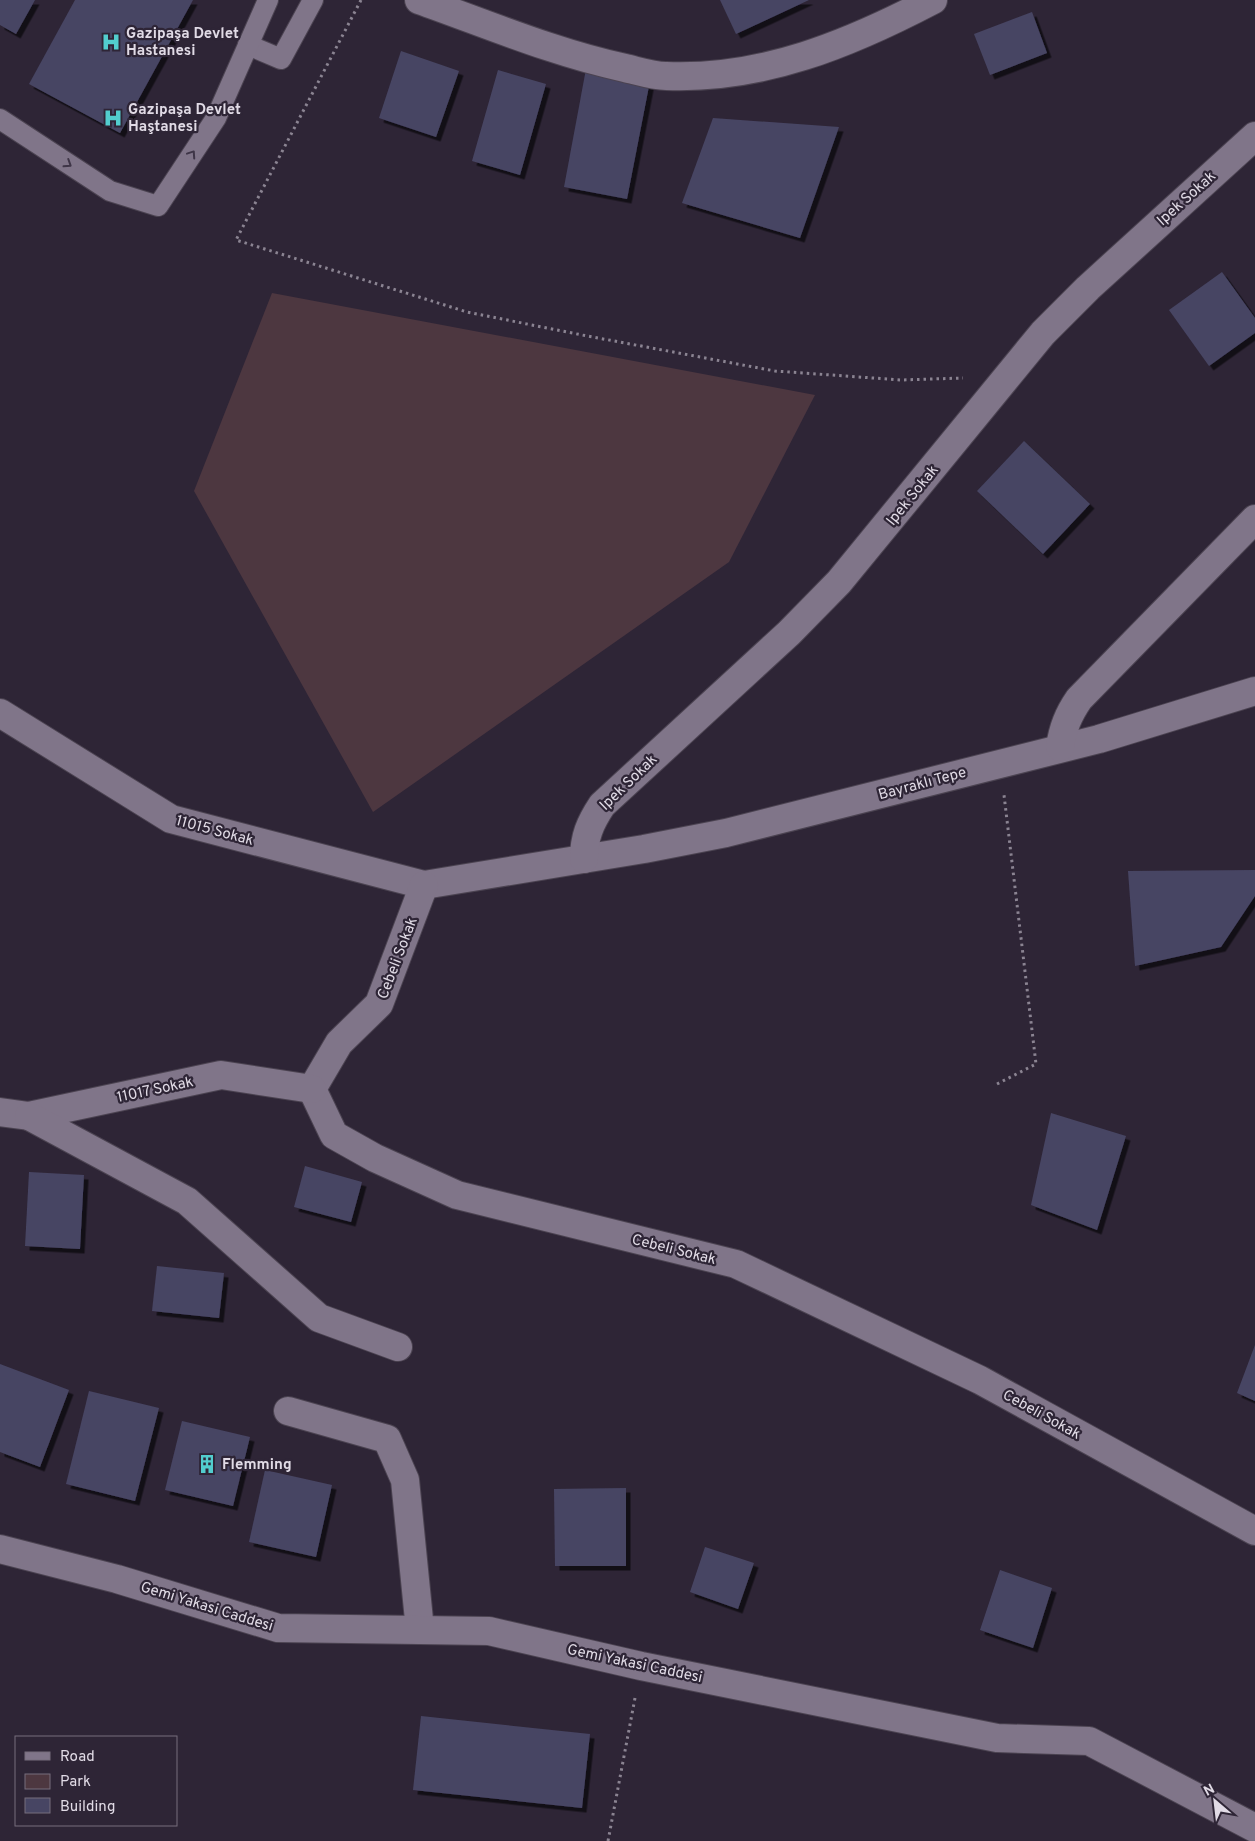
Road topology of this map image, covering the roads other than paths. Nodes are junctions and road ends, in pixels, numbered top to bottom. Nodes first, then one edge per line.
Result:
1 (268, 0) edge
2 (313, 0) edge
3 (420, 0) edge
4 (933, 0) edge
5 (898, 8) edge
6 (248, 45) junction
7 (0, 119) edge
8 (1255, 136) edge
9 (1255, 519) edge
10 (1255, 691) edge
11 (0, 713) edge
12 (1060, 747) junction
13 (584, 859) junction
14 (424, 885) junction
15 (312, 1089) junction
16 (0, 1112) edge
17 (29, 1116) junction
18 (398, 1347) dead end
19 (288, 1411) dead end
20 (1255, 1531) edge
21 (0, 1549) edge
22 (420, 1630) junction
23 (1255, 1828) edge

1 - 6 lane
2 - 6 lane
3 - 5 street
4 - 5 street
7 -> 6 lane
8 - 13 street, Ipek Sokak
9 - 12 street
10 - 12 street, Bayraklı Tepe
11 - 14 street, 11015 Sokak
12 - 13 street, Bayraklı Tepe
13 - 14 street, Bayraklı Tepe
14 - 15 street, Cebeli Sokak
15 - 17 street, 11017 Sokak
15 - 20 street, Cebeli Sokak
16 - 17 street, 11017 Sokak
17 - 18 street
19 - 22 street
21 - 22 street, Gemi Yakasi Caddesi
22 - 23 street, Gemi Yakasi Caddesi

